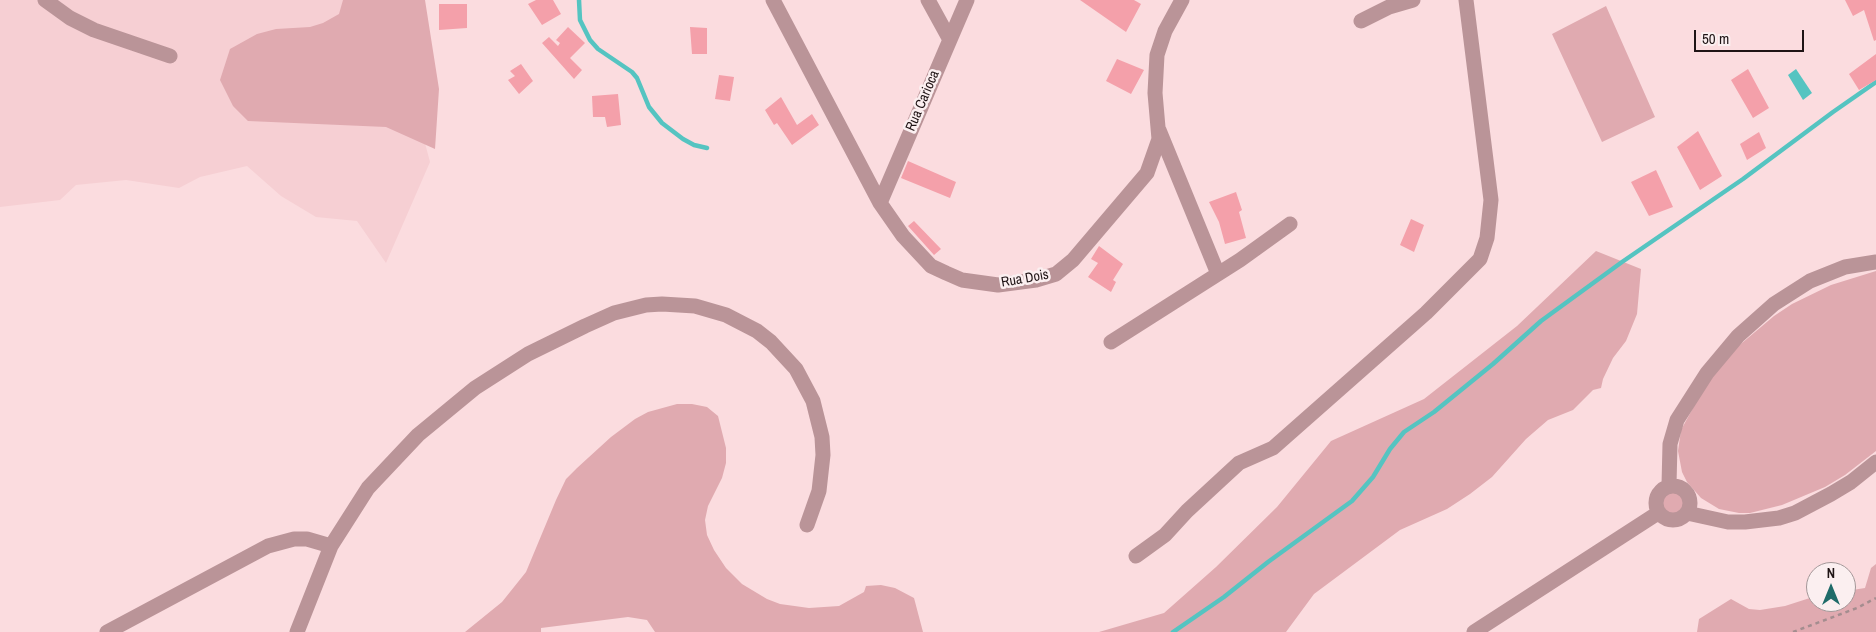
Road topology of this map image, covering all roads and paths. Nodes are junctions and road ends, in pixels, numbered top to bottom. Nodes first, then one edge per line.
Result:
1 (45, 0) edge
2 (773, 0) edge
3 (928, 0) edge
4 (967, 0) edge
5 (1182, 0) edge
6 (1413, 0) edge
7 (1466, 0) edge
8 (1361, 21) dead end
9 (950, 40) junction
10 (170, 56) dead end
11 (1158, 126) junction
12 (880, 203) junction
13 (1290, 224) dead end
14 (1876, 262) edge
15 (1218, 274) junction
16 (1111, 342) dead end
17 (1876, 462) edge
18 (1669, 485) junction
19 (1658, 512) junction
20 (1687, 512) junction
21 (807, 525) dead end
22 (331, 546) junction
23 (1136, 556) dead end
24 (1876, 598) edge
25 (107, 632) edge
26 (297, 632) edge
27 (1474, 632) edge
28 (1793, 632) edge

1 - 10 street
2 - 12 street, Rua Dois
3 - 9 street
4 - 9 street, Rua Carioca
5 - 11 street, Rua Dois
6 - 8 street
7 - 23 street
9 - 12 street, Rua Carioca
11 - 12 street, Rua Dois
11 - 15 street
13 - 15 street
14 - 18 street
15 - 16 street
17 - 20 street
18 - 19 street
18 - 20 street
19 - 20 street
19 - 27 street
21 - 22 street
22 - 25 street
22 - 26 street
24 - 28 path

